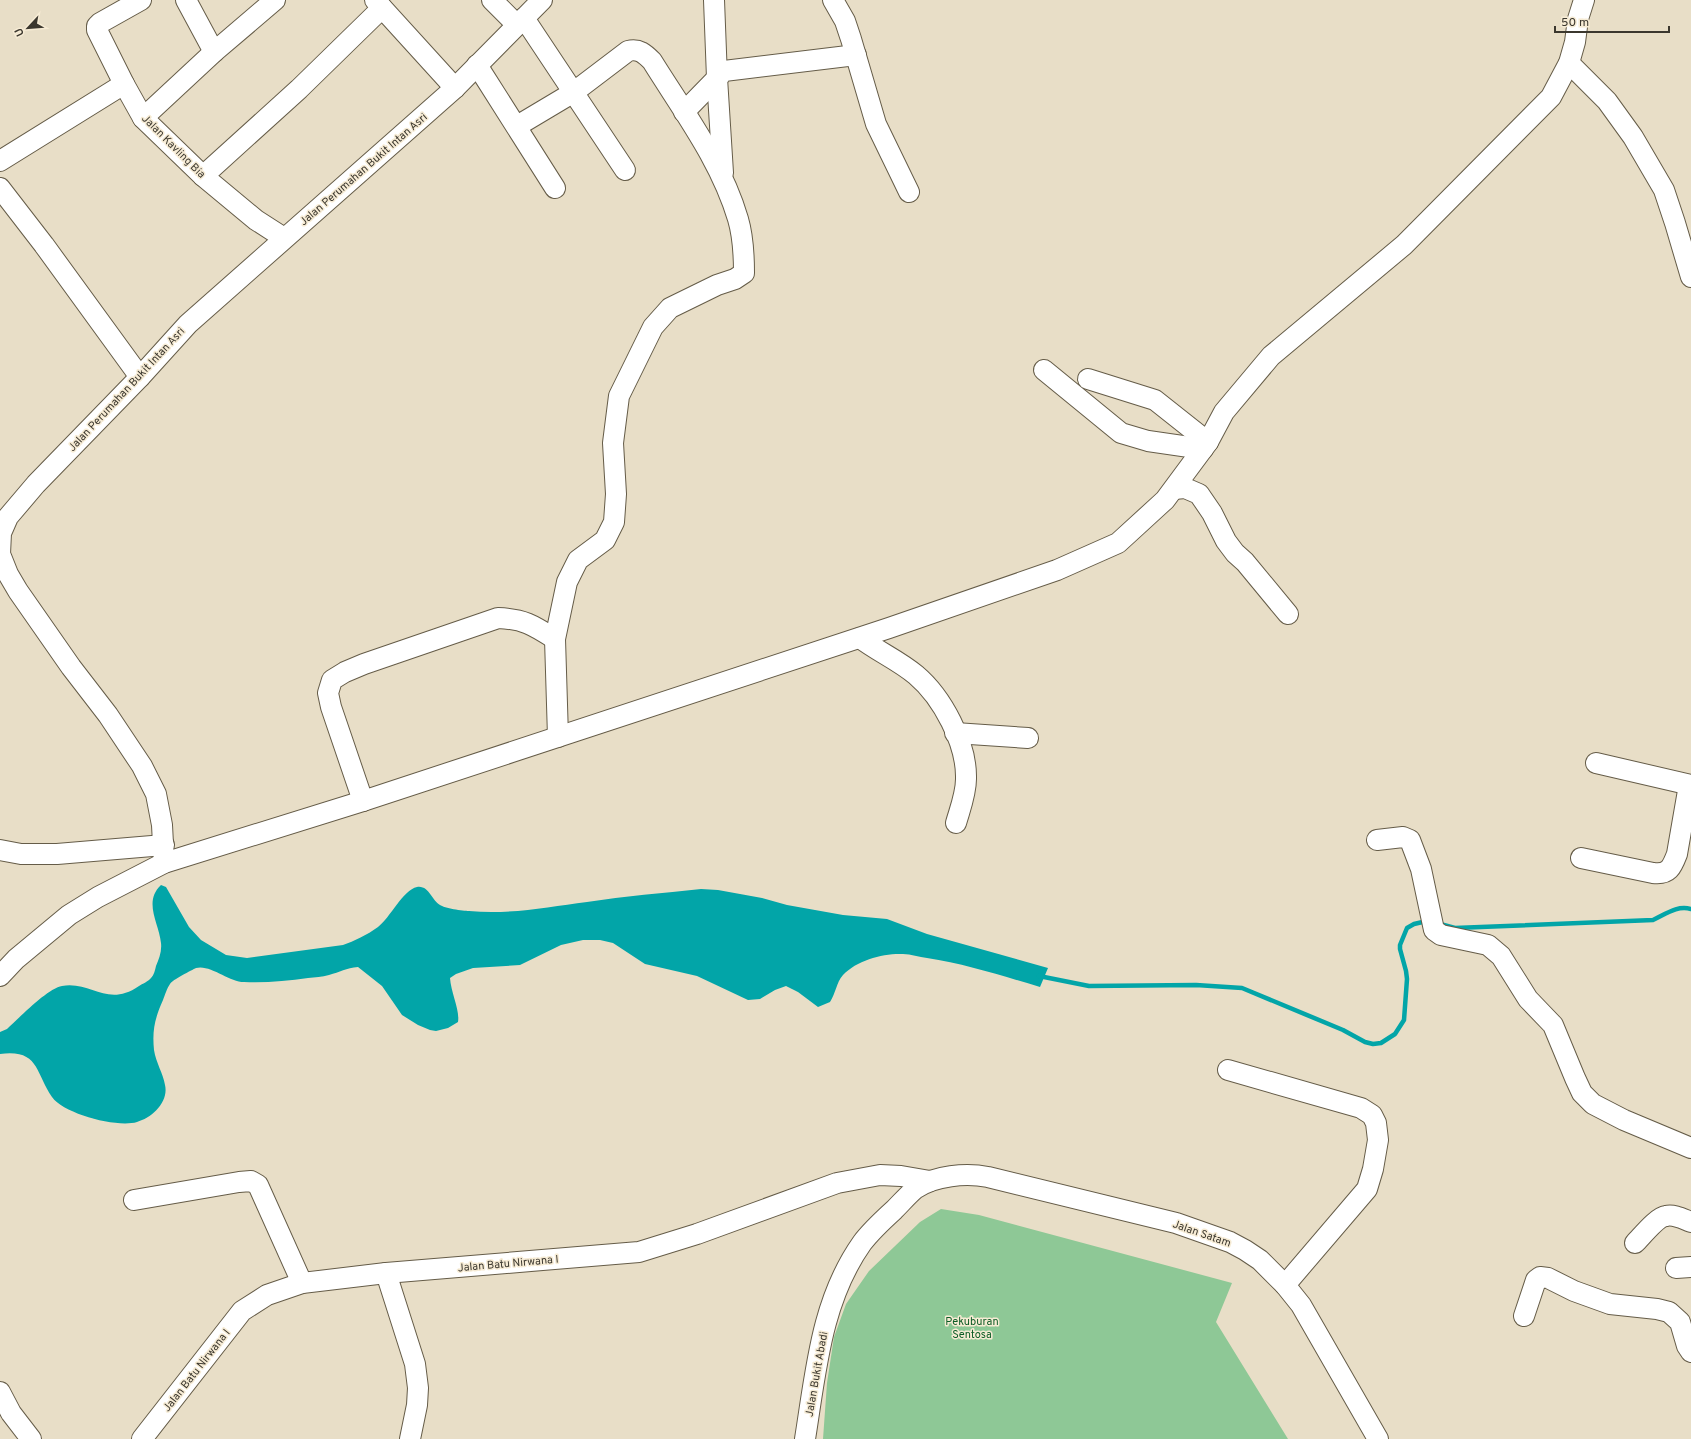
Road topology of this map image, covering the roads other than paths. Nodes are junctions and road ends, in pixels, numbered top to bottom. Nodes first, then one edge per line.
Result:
1 (141, 0) edge
2 (186, 0) edge
3 (275, 0) edge
4 (492, 0) edge
5 (542, 0) edge
6 (714, 0) edge
7 (833, 0) edge
8 (1584, 0) edge
9 (379, 4) edge
10 (521, 22) junction
11 (214, 52) junction
12 (856, 55) junction
13 (1569, 63) junction
14 (477, 65) junction
15 (716, 78) junction
16 (124, 84) junction
17 (455, 88) junction
18 (574, 92) junction
19 (684, 112) junction
20 (143, 118) junction
21 (517, 126) junction
22 (0, 161) edge
23 (625, 170) dead end
24 (203, 176) junction
25 (724, 183) junction
26 (0, 188) edge
27 (555, 188) dead end
28 (909, 192) dead end
29 (284, 238) junction
30 (1691, 277) edge
31 (1044, 370) dead end
32 (140, 377) junction
33 (1088, 379) dead end
34 (1205, 445) junction
35 (1174, 488) junction
36 (0, 554) edge
37 (1288, 614) dead end
38 (860, 638) junction
39 (555, 639) junction
40 (955, 733) junction
41 (558, 737) junction
42 (1028, 738) dead end
43 (1596, 763) dead end
44 (1690, 785) edge
45 (363, 801) junction
46 (956, 823) dead end
47 (1377, 840) dead end
48 (0, 850) edge
49 (164, 854) junction
50 (1581, 858) dead end
51 (0, 976) edge
52 (1228, 1070) dead end
53 (1691, 1148) edge
54 (930, 1181) junction
55 (134, 1200) dead end
56 (1691, 1222) edge
57 (1635, 1243) dead end
58 (386, 1273) junction
59 (302, 1283) junction
60 (1285, 1284) junction
61 (1524, 1316) dead end
62 (1691, 1352) edge
63 (0, 1392) edge
64 (31, 1439) edge
65 (142, 1439) edge
66 (410, 1439) edge
67 (805, 1439) edge
68 (1378, 1439) edge

1 - 16 street, Jalan Kavling Bia
2 - 11 street
3 - 11 street
4 - 10 street
5 - 10 street, Jalan Perumahan Bukit Intan Asri
6 - 15 street
7 - 12 street
8 - 13 street
9 - 17 street
9 - 24 street
10 - 14 street, Jalan Perumahan Bukit Intan Asri
10 - 18 street
11 - 20 street
12 - 15 street
12 - 28 street
13 - 30 street
13 - 34 street
14 - 17 street, Jalan Perumahan Bukit Intan Asri
14 - 21 street
15 - 19 street
15 - 25 street
16 - 20 street, Jalan Kavling Bia
16 - 22 street
17 - 29 street, Jalan Perumahan Bukit Intan Asri
18 - 19 street
18 - 21 street
18 - 23 street
19 - 25 street
20 - 24 street, Jalan Kavling Bia
21 - 27 street
24 - 29 street, Jalan Kavling Bia
25 - 39 street
26 - 32 street
29 - 32 street, Jalan Perumahan Bukit Intan Asri
31 - 34 street
32 - 36 street, Jalan Perumahan Bukit Intan Asri
33 - 34 street
34 - 35 street
35 - 37 street
35 - 38 street
36 - 49 street, Jalan Perumahan Bukit Intan Asri
38 - 40 street
38 - 41 street
39 - 41 street
39 - 45 street
40 - 42 street
40 - 46 street
41 - 45 street
43 - 44 street
44 - 50 street
45 - 49 street
47 - 53 street
48 - 49 street
49 - 51 street
52 - 60 street
54 - 58 street, Jalan Batu Nirwana I
54 - 60 street, Jalan Satam
54 - 67 street, Jalan Bukit Abadi
55 - 59 street
56 - 57 street
58 - 59 street, Jalan Batu Nirwana I
58 - 66 street
59 - 65 street, Jalan Batu Nirwana I
60 - 68 street, Jalan Satam
61 - 62 street
63 - 64 street

